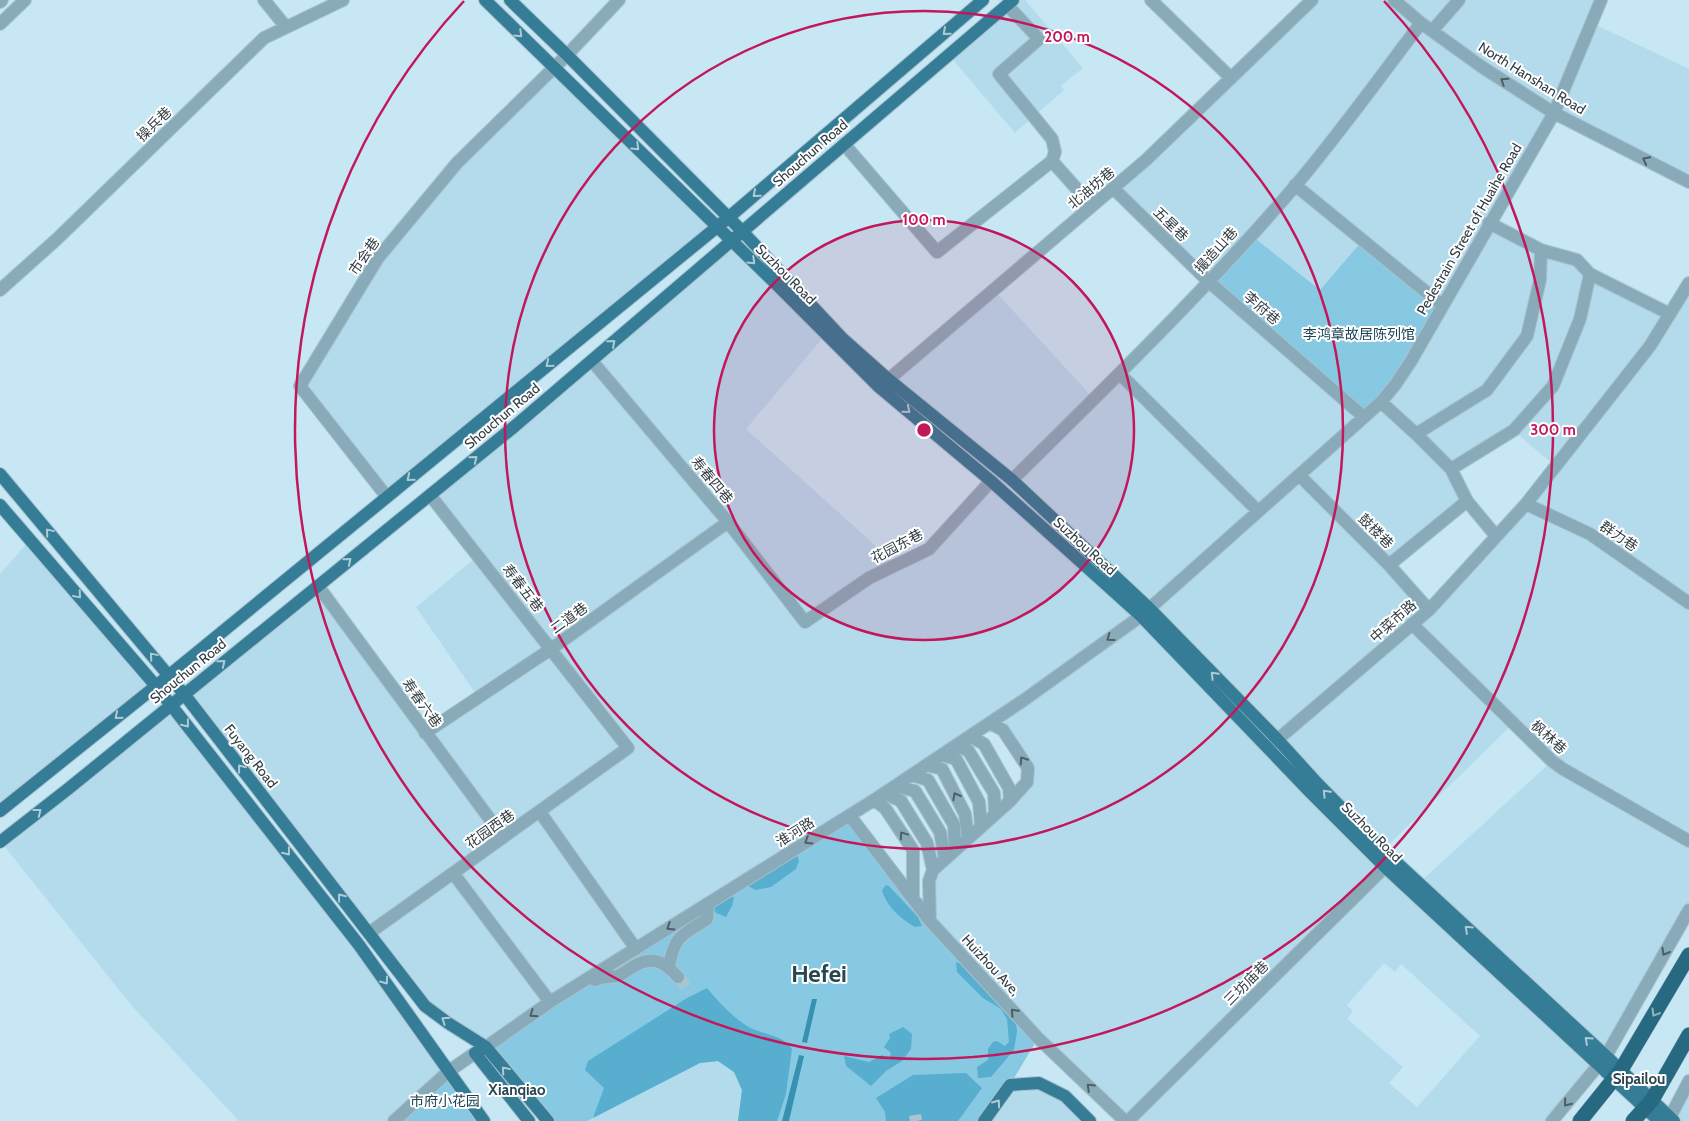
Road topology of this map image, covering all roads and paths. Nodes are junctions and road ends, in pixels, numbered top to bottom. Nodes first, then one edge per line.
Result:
1 (25, 0) edge
2 (264, 0) edge
3 (343, 0) edge
4 (484, 0) edge
5 (510, 0) edge
6 (619, 0) edge
7 (983, 0) edge
8 (1151, 0) edge
9 (1312, 0) edge
10 (1394, 0) edge
11 (1459, 0) edge
12 (1601, 0) edge
13 (1010, 2) edge
14 (1421, 23) junction
15 (0, 24) edge
16 (286, 27) junction
17 (1432, 32) junction
18 (567, 55) junction
19 (554, 68) junction
20 (1231, 78) junction
21 (1554, 113) junction
22 (844, 144) junction
23 (1052, 161) junction
24 (1689, 182) edge
25 (1295, 185) junction
26 (1113, 188) junction
27 (1092, 206) junction
28 (728, 218) junction
29 (1489, 223) junction
30 (717, 227) junction
31 (742, 231) junction
32 (731, 240) junction
33 (1541, 250) junction
34 (1590, 274) junction
35 (1208, 281) junction
36 (1689, 284) edge
37 (0, 290) edge
38 (1442, 305) junction
39 (1670, 314) junction
40 (592, 361) junction
41 (1120, 374) junction
42 (884, 383) junction
43 (1381, 402) junction
44 (1364, 417) junction
45 (1416, 434) junction
46 (1451, 469) junction
47 (0, 474) edge
48 (1299, 475) junction
49 (1012, 480) junction
50 (991, 481) junction
51 (430, 495) junction
52 (387, 497) junction
53 (1467, 500) junction
54 (1526, 504) junction
55 (0, 505) edge
56 (1258, 511) junction
57 (728, 522) junction
58 (1496, 536) junction
59 (1389, 565) junction
60 (318, 586) junction
61 (1689, 603) edge
62 (1429, 610) junction
63 (1145, 612) junction
64 (805, 622) joint
65 (1412, 624) junction
66 (551, 649) junction
67 (169, 676) junction
68 (156, 686) junction
69 (184, 694) junction
70 (171, 704) junction
71 (990, 723) junction
72 (425, 733) junction
73 (970, 736) junction
74 (1273, 744) junction
75 (955, 746) junction
76 (628, 748) joint
77 (942, 755) junction
78 (927, 764) junction
79 (912, 775) junction
80 (884, 793) junction
81 (1010, 801) junction
82 (0, 811) edge
83 (540, 812) junction
84 (995, 812) junction
85 (850, 816) junction
86 (981, 826) junction
87 (503, 838) junction
88 (968, 838) junction
89 (1689, 841) edge
90 (0, 842) edge
91 (955, 850) junction
92 (944, 859) junction
93 (1385, 866) junction
94 (933, 870) junction
95 (454, 873) junction
96 (913, 898) junction
97 (708, 904) junction
98 (1689, 910) edge
99 (930, 921) junction
100 (368, 933) junction
101 (636, 949) junction
102 (1689, 956) edge
103 (669, 966) junction
104 (678, 977) tunnel mouth
105 (555, 999) junction
106 (1689, 1035) edge
107 (480, 1050) junction
108 (1602, 1060) junction
109 (449, 1071) junction
110 (1618, 1075) junction
111 (1689, 1081) edge
112 (1648, 1104) junction
113 (1668, 1120) edge
114 (394, 1121) edge
115 (484, 1121) edge
116 (528, 1121) edge
117 (548, 1121) edge
118 (984, 1121) edge
119 (1090, 1121) edge
120 (1126, 1121) edge
121 (1552, 1121) edge
122 (1580, 1121) edge
123 (1634, 1121) edge

1 - 15 street
2 - 16 street
3 - 16 street, 操兵巷
4 -> 19 main road, Suzhou Road
5 - 18 main road, Suzhou Road
6 - 18 street, 市会巷
7 -> 28 main road, Shouchun Road
8 - 20 street
9 - 20 street, 北油坊巷
10 - 14 street, North Hanshan Road
11 - 17 street
12 - 21 street, Pedestrain Street of Huaihe Road
13 - 22 main road, Shouchun Road
13 - 23 street
14 - 17 street, North Hanshan Road
14 - 25 street, 撮造山巷
16 - 37 street, 操兵巷
21 -> 17 street, North Hanshan Road
18 - 19 street, 市会巷
18 - 28 main road, Suzhou Road
19 -> 30 main road, Suzhou Road
19 - 52 street, 市会巷
20 - 26 street, 北油坊巷
24 -> 21 street, North Hanshan Road
21 - 29 street, Pedestrain Street of Huaihe Road
22 - 23 street
22 - 31 main road, Shouchun Road
23 - 27 street
25 - 35 street, 撮造山巷
25 - 38 street
26 - 27 street, 北油坊巷
26 - 35 street, 五星巷
27 - 42 street, 北油坊巷
28 - 30 main road, Shouchun Road
28 - 31 main road, Suzhou Road
29 - 33 street
29 - 38 street, Pedestrain Street of Huaihe Road
30 - 32 main road, Suzhou Road
30 -> 52 main road, Shouchun Road
31 - 32 main road, Shouchun Road
31 - 42 main road, Suzhou Road
40 -> 32 main road, Shouchun Road
32 -> 42 main road, Suzhou Road
33 - 34 street
33 - 45 street
34 - 39 street
34 - 46 street
35 - 41 street, 撮造山巷
35 - 44 street, 李府巷
36 - 39 street, 中菜市路
38 - 43 street, Pedestrain Street of Huaihe Road
39 - 54 street, 中菜市路
51 -> 40 main road, Shouchun Road
40 - 57 street, 寿春四巷
41 - 49 street, 撮造山巷
41 - 56 street
42 - 49 main road, Suzhou Road
42 -> 50 main road, Suzhou Road
43 - 44 street, Pedestrain Street of Huaihe Road
43 - 45 street
44 - 48 street, Pedestrain Street of Huaihe Road
45 - 46 street
46 - 53 street
67 -> 47 main road, Fuyang Road
48 - 56 street, Pedestrain Street of Huaihe Road
48 - 59 street, 鼓楼巷
49 - 63 main road, Suzhou Road
50 - 63 main road, Suzhou Road
50 - 64 street, 花园东巷
60 -> 51 main road, Shouchun Road
51 - 66 street, 寿春五巷
52 - 67 main road, Shouchun Road
53 - 58 street
53 - 59 street
54 - 58 street, 中菜市路
54 - 61 street, 群力巷
55 -> 68 main road
56 - 63 street, Pedestrain Street of Huaihe Road
57 - 64 street, 寿春四巷
57 - 66 street, 二道巷
58 - 62 street, 中菜市路
59 - 62 street, 鼓楼巷
69 -> 60 main road, Shouchun Road
60 - 72 street, 寿春六巷
62 - 65 street, 中菜市路
63 -> 71 street, 淮河路
63 - 74 main road, Suzhou Road
65 - 74 street, 中菜市路
65 - 89 street, 枫林巷
66 - 72 street, 二道巷
66 - 76 street, 寿春五巷
67 - 68 main road, Shouchun Road
67 - 69 main road, Fuyang Road
68 - 70 main road
68 -> 82 main road, Shouchun Road
69 - 70 main road, Shouchun Road
100 -> 69 main road, Fuyang Road
90 -> 70 main road, Shouchun Road
70 -> 109 main road
71 - 73 street, 淮河路
81 -> 71 street
72 - 87 street, 寿春六巷
73 - 75 street, 淮河路
73 - 81 street
74 - 93 main road, Suzhou Road
108 -> 74 main road, Suzhou Road
75 - 77 street, 淮河路
75 - 84 street
76 - 83 street, 花园西巷
77 - 78 street, 淮河路
77 - 86 street
78 - 79 street, 淮河路
88 -> 78 street
79 - 80 street, 淮河路
79 - 91 street
80 - 85 street, 淮河路
80 - 92 street
80 - 94 street
96 -> 80 street
81 - 84 street
83 - 87 street, 花园西巷
83 - 101 street
84 - 86 street
85 - 96 street, Huizhou Ave,
85 -> 97 street, 淮河路
86 - 88 street
87 - 95 street, 花园西巷
88 - 91 street
91 - 92 street
92 - 94 street
93 - 108 main road, Suzhou Road
93 - 120 street, 三坊庙巷
94 - 99 street
95 - 100 street, 花园西巷
95 - 105 street
96 - 99 street, Huizhou Ave,
97 -> 101 street, 淮河路
97 - 103 street
98 -> 108 street
120 -> 99 street, Huizhou Ave,
107 -> 100 main road, Fuyang Road
101 - 105 street, 淮河路
102 -> 110 highway
103 - 104 street
103 - 105 street
105 -> 107 street, 淮河路
106 - 112 highway
107 - 109 street, 淮河路
107 - 116 main road
117 -> 107 main road
108 - 110 main road, Suzhou Road
108 -> 121 street
109 - 114 street, 淮河路
109 - 115 main road
110 - 112 main road, Suzhou Road
110 - 122 highway
111 - 113 street
112 - 113 main road, Suzhou Road
112 - 123 highway
118 -> 119 main road

